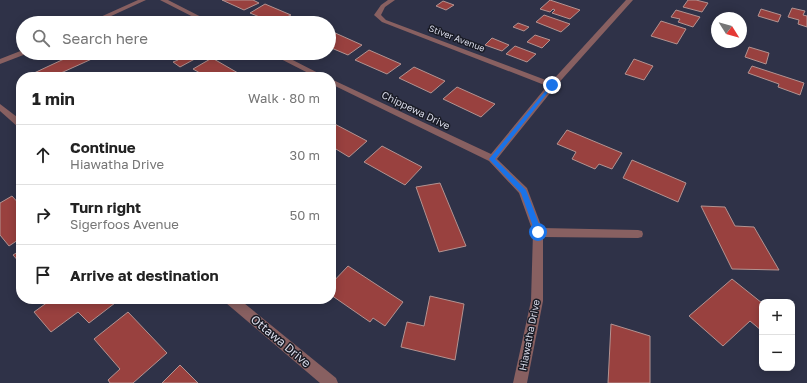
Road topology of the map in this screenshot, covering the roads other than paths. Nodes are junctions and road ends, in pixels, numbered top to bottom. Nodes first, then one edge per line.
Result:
1 (143, 0) edge
2 (163, 0) edge
3 (392, 0) edge
4 (630, 0) edge
5 (106, 16) edge
6 (196, 16) edge
7 (16, 55) edge
8 (287, 60) edge
9 (0, 62) edge
10 (312, 72) edge
11 (336, 83) edge
12 (552, 85) junction
13 (0, 107) edge
14 (16, 121) edge
15 (492, 159) junction
16 (538, 232) junction
17 (638, 234) dead end
18 (236, 304) edge
19 (331, 383) edge
20 (520, 383) edge

1 - 5 street
2 - 6 street
3 - 12 street, Stiver Avenue
4 - 12 street
7 - 9 street
8 - 10 street
11 - 15 street, Chippewa Drive
12 - 15 street
13 - 14 street
15 - 16 street, Hiawatha Drive
16 - 17 street
16 - 20 street, Hiawatha Drive
18 - 19 street, Ottawa Drive

